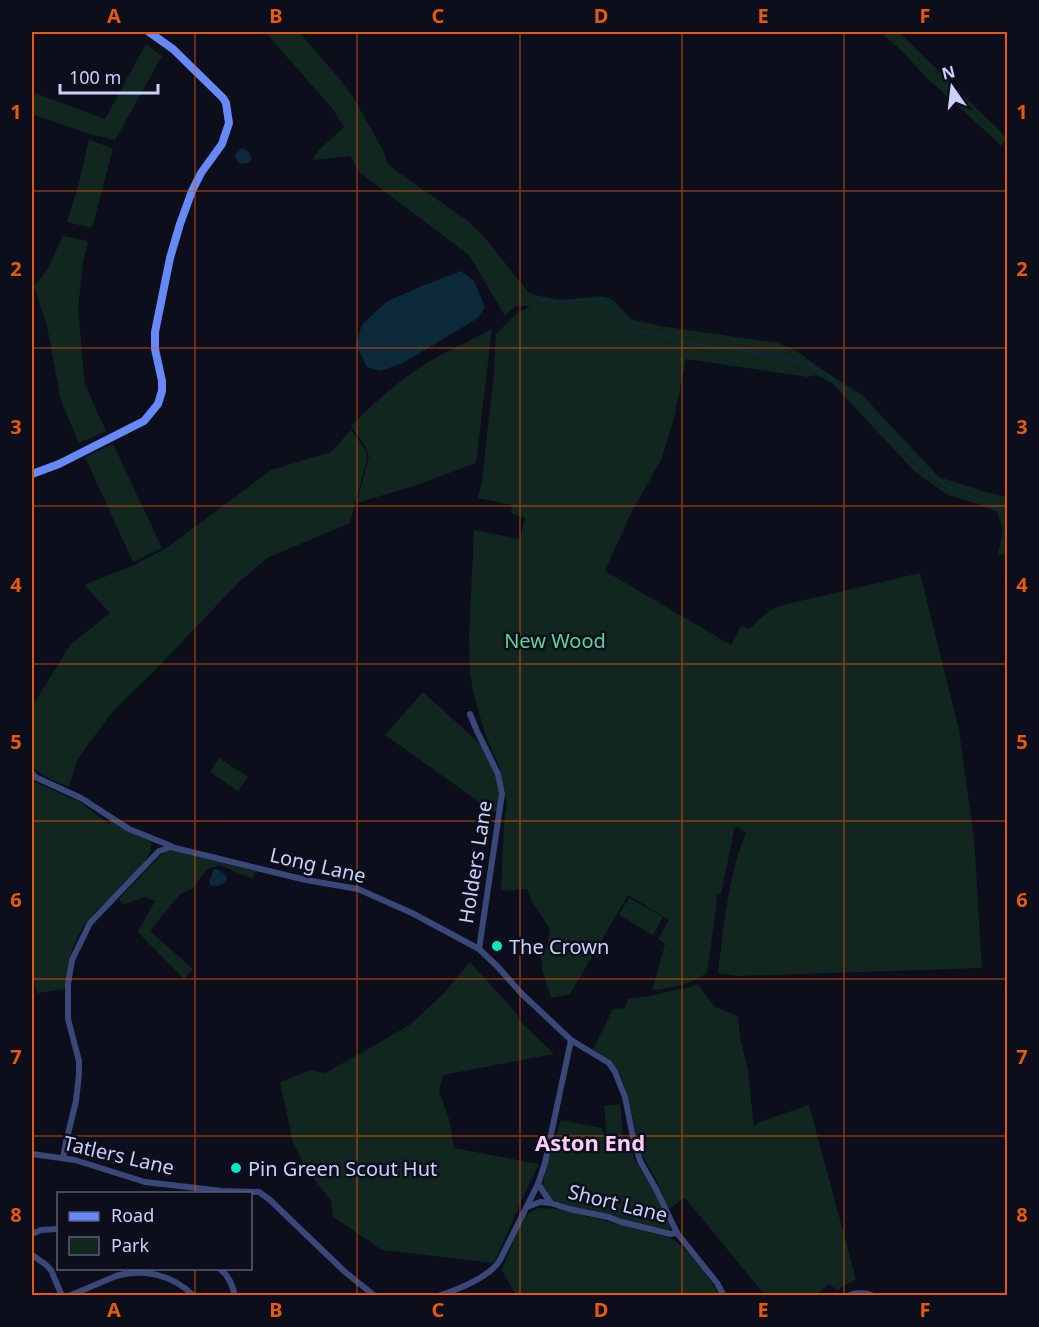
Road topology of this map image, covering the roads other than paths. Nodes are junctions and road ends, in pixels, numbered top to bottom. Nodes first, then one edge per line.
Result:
1 (149, 32) edge
2 (32, 474) edge
3 (470, 714) dead end
4 (32, 773) edge
5 (171, 847) junction
6 (479, 949) junction
7 (571, 1040) junction
8 (32, 1155) edge
9 (63, 1158) junction
10 (538, 1184) junction
11 (551, 1203) junction
12 (526, 1207) junction
13 (57, 1229) edge
14 (677, 1233) junction
15 (32, 1234) edge
16 (32, 1256) edge
17 (220, 1270) edge
18 (447, 1294) edge
19 (62, 1296) edge
20 (69, 1296) edge
21 (194, 1296) edge
22 (235, 1296) edge
23 (375, 1296) edge
24 (438, 1296) edge
25 (724, 1296) edge
26 (848, 1296) edge
27 (874, 1296) edge

1 - 2 street
3 - 6 street, Holders Lane
4 - 5 street, Long Lane
5 - 6 street, Long Lane
5 - 9 street
6 - 7 street, Long Lane
7 - 10 street
7 - 14 street, Long Lane
8 - 9 street, Tatlers Lane
9 - 23 street, Tatlers Lane
10 - 11 street, Short Lane
10 - 12 street
11 - 12 street, Short Lane
11 - 14 street, Short Lane
12 - 18 street
13 - 15 street
14 - 25 street, Long Lane
16 - 19 street
17 - 22 street
18 - 24 street
20 - 21 street
26 - 27 street

